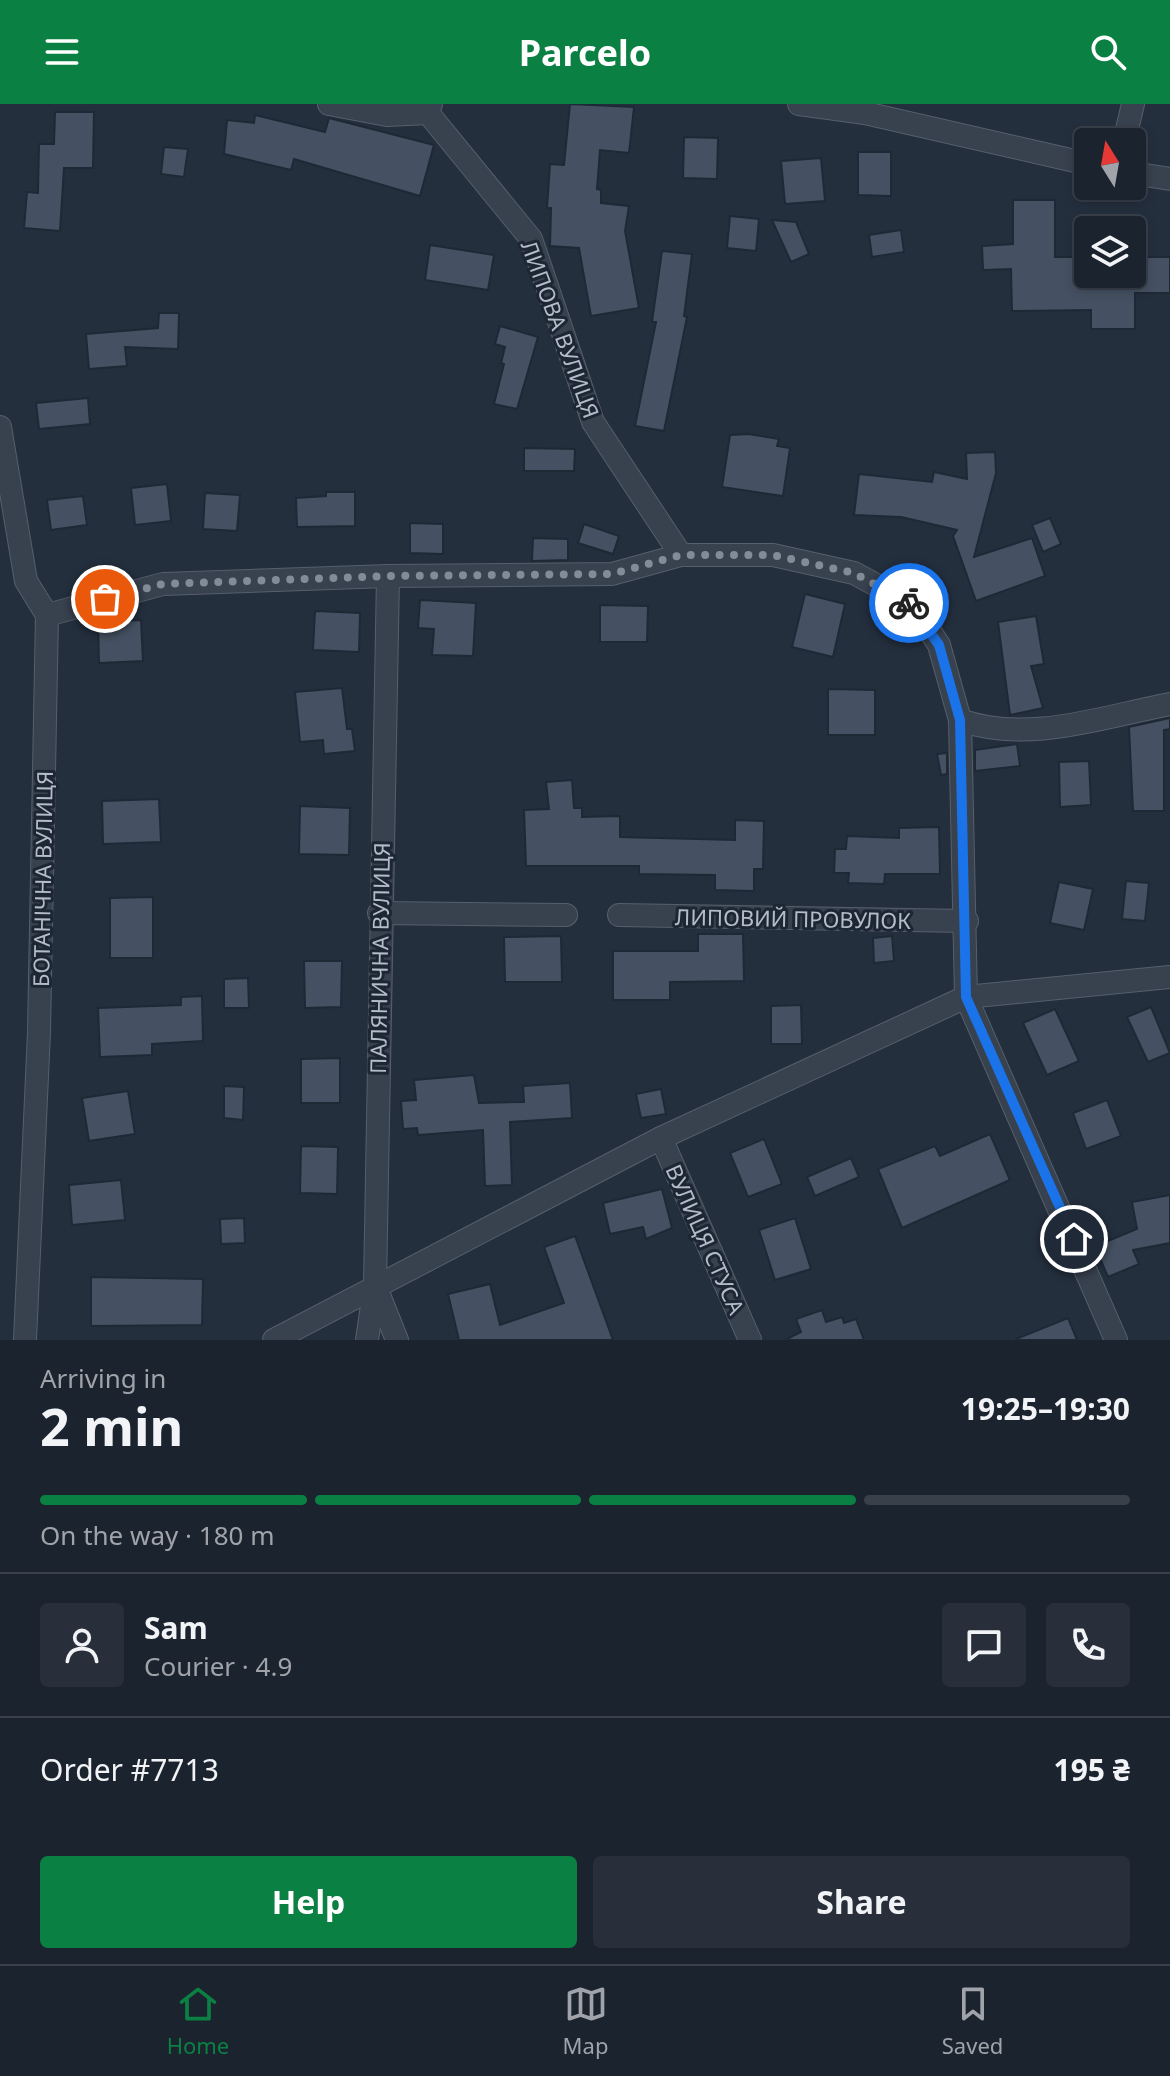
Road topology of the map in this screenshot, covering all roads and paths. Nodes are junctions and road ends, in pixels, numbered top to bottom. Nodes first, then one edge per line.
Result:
1 (329, 104) edge
2 (799, 104) edge
3 (1133, 104) edge
4 (430, 108) edge
5 (866, 108) edge
6 (1127, 128) edge
7 (1074, 160) edge
8 (1146, 175) edge
9 (1170, 179) edge
10 (0, 427) edge
11 (681, 555) junction
12 (388, 576) junction
13 (47, 615) junction
14 (1170, 704) edge
15 (960, 720) junction
16 (379, 913) junction
17 (566, 915) dead end
18 (619, 915) dead end
19 (967, 921) junction
20 (1170, 977) edge
21 (966, 997) junction
22 (661, 1138) junction
23 (375, 1285) junction
24 (25, 1340) edge
25 (274, 1340) edge
26 (367, 1340) edge
27 (397, 1340) edge
28 (750, 1340) edge
29 (1116, 1340) edge

1 - 4 street, ЛИПОВА ВУЛИЦЯ
2 - 5 street
3 - 6 street
4 - 11 street, ЛИПОВА ВУЛИЦЯ
5 - 7 street
8 - 9 street
10 - 13 street
11 - 12 street
11 - 15 street
12 - 13 street
12 - 16 street, ПАЛЯНИЧНА ВУЛИЦЯ
13 - 24 street, БОТАНІЧНА ВУЛИЦЯ
14 - 15 street
15 - 19 street
16 - 17 street
16 - 23 street, ПАЛЯНИЧНА ВУЛИЦЯ
18 - 19 street, ЛИПОВИЙ ПРОВУЛОК
19 - 21 street
20 - 21 street
21 - 22 street
21 - 29 street
22 - 23 street
22 - 28 street, ВУЛИЦЯ СТУСА
23 - 25 street
23 - 26 street, ПАЛЯНИЧНА ВУЛИЦЯ
23 - 27 street

